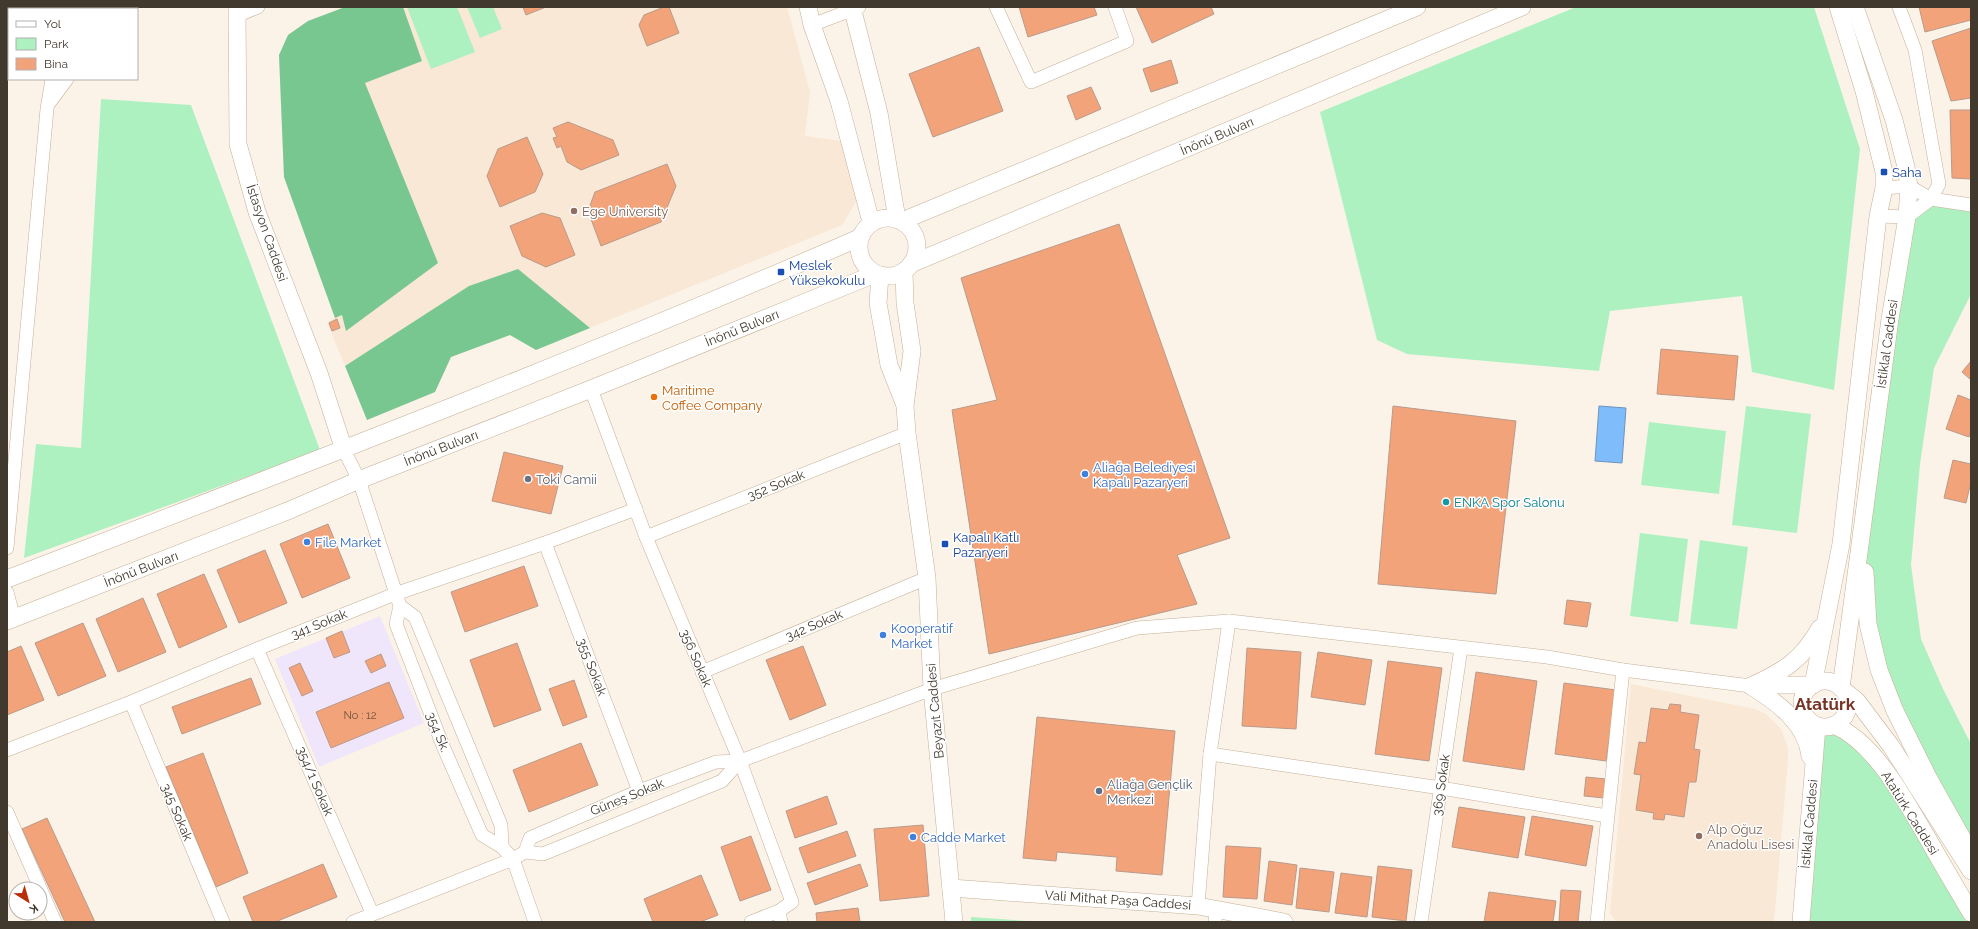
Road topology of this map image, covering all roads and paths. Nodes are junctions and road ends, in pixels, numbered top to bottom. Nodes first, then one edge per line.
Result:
1 (258, 7) edge
2 (808, 7) edge
3 (996, 7) edge
4 (1115, 7) edge
5 (1417, 7) edge
6 (1522, 7) edge
7 (1838, 7) edge
8 (1855, 7) edge
9 (1899, 7) edge
10 (855, 8) edge
11 (237, 12) edge
12 (812, 25) junction
13 (52, 80) edge
14 (65, 80) edge
15 (47, 109) junction
16 (1909, 186) junction
17 (1884, 188) junction
18 (1931, 199) junction
19 (1971, 205) edge
20 (1878, 216) junction
21 (1907, 217) junction
22 (899, 220) junction
23 (871, 222) junction
24 (859, 238) junction
25 (908, 268) junction
26 (878, 274) junction
27 (591, 389) junction
28 (905, 406) junction
29 (906, 432) junction
30 (344, 450) junction
31 (358, 480) junction
32 (9, 499) edge
33 (636, 509) junction
34 (1864, 521) junction
35 (646, 537) junction
36 (545, 543) junction
37 (7, 548) edge
38 (927, 578) junction
39 (7, 579) edge
40 (7, 592) edge
41 (398, 600) junction
42 (1827, 615) junction
43 (10, 620) edge
44 (1229, 621) junction
45 (1461, 648) junction
46 (257, 649) junction
47 (1623, 670) junction
48 (702, 672) junction
49 (1813, 685) junction
50 (1751, 686) junction
51 (1841, 688) junction
52 (932, 689) junction
53 (131, 702) junction
54 (1802, 703) junction
55 (1834, 725) junction
56 (1817, 726) junction
57 (7, 750) edge
58 (1210, 754) junction
59 (740, 761) junction
60 (1813, 779) junction
61 (1441, 788) junction
62 (639, 791) junction
63 (7, 812) edge
64 (1607, 816) junction
65 (502, 847) junction
66 (525, 852) junction
67 (1971, 854) edge
68 (513, 859) junction
69 (1971, 871) edge
70 (951, 888) junction
71 (1198, 906) junction
72 (372, 913) junction
73 (1971, 913) edge
74 (780, 916) edge
75 (1216, 916) edge
76 (55, 922) edge
77 (223, 922) edge
78 (353, 922) edge
79 (535, 922) edge
80 (751, 922) edge
81 (954, 922) edge
82 (1284, 922) edge
83 (1421, 922) edge
84 (1597, 922) edge
85 (1801, 922) edge

1 - 11 street
2 - 12 street
3 - 4 street
5 - 22 street
6 - 25 street, İnönü Bulvarı
7 - 17 street, İstiklal Caddesi
8 - 16 street, İstiklal Caddesi
9 - 18 street
10 - 12 street
10 - 22 street
11 - 30 street, İstasyon Caddesi
12 - 23 street
13 - 15 street
14 - 15 street
15 - 32 street
16 - 17 street
16 - 18 street
16 - 21 street, İstiklal Caddesi
17 - 20 street, İstiklal Caddesi
18 - 19 street
18 - 21 street
20 - 21 street
20 - 42 street, İstiklal Caddesi
21 - 34 street, İstiklal Caddesi
22 - 23 street
22 - 25 street
23 - 24 street
24 - 26 street
24 - 30 street
25 - 26 street
25 - 28 street, Beyazıt Caddesi
26 - 27 street, İnönü Bulvarı
26 - 28 street, Beyazıt Caddesi
27 - 31 street, İnönü Bulvarı
27 - 33 street, 356 Sokak
28 - 29 street, Beyazıt Caddesi
29 - 35 street, 352 Sokak
29 - 38 street, Beyazıt Caddesi
30 - 31 street, 354 Sk.
30 - 39 street
31 - 41 street, 354 Sk.
31 - 43 street, İnönü Bulvarı
32 - 37 street
33 - 35 street, 356 Sokak
33 - 36 street, 341 Sokak
34 - 51 street, İstiklal Caddesi
34 - 67 street
35 - 48 street, 356 Sokak
36 - 41 street, 341 Sokak
36 - 62 street, 355 Sokak
38 - 48 street, 342 Sokak
38 - 52 street, Beyazıt Caddesi
40 - 43 street
41 - 46 street, 341 Sokak
41 - 65 street, 354 Sk.
41 - 65 street, 354 Sk.
42 - 49 street, İstiklal Caddesi
42 - 50 street
44 - 45 street, Güneş Sokak
44 - 52 street, Güneş Sokak
44 - 58 street
45 - 47 street, Güneş Sokak
45 - 61 street, 369 Sokak
46 - 53 street, 341 Sokak
46 - 72 street, 354/1 Sokak
47 - 50 street, Güneş Sokak
47 - 64 street
48 - 59 street, 356 Sokak
49 - 50 street
49 - 51 street
49 - 54 street, İstiklal Caddesi
50 - 54 street
50 - 60 street
51 - 55 street, İstiklal Caddesi
51 - 69 street, Atatürk Caddesi
52 - 59 street, Güneş Sokak
52 - 70 street, Beyazıt Caddesi
53 - 57 street, 341 Sokak
53 - 77 street, 345 Sokak
54 - 56 street
55 - 56 street
55 - 73 street, Atatürk Caddesi
56 - 60 street, İstiklal Caddesi
58 - 61 street
58 - 71 street
59 - 62 street, Güneş Sokak
59 - 66 street, Güneş Sokak
59 - 74 street, 356 Sokak
60 - 85 street, İstiklal Caddesi
61 - 64 street
61 - 83 street, 369 Sokak
62 - 66 street, Güneş Sokak
63 - 76 street
64 - 84 street
65 - 68 street, 354 Sk.
66 - 68 street, Güneş Sokak
68 - 72 street, Güneş Sokak
68 - 79 street, 354 Sk.
70 - 71 street, Vali Mithat Paşa Caddesi
70 - 81 street, Beyazıt Caddesi
71 - 75 street, Vali Mithat Paşa Caddesi
72 - 78 street, Güneş Sokak
74 - 80 street
75 - 82 street, Vali Mithat Paşa Caddesi

